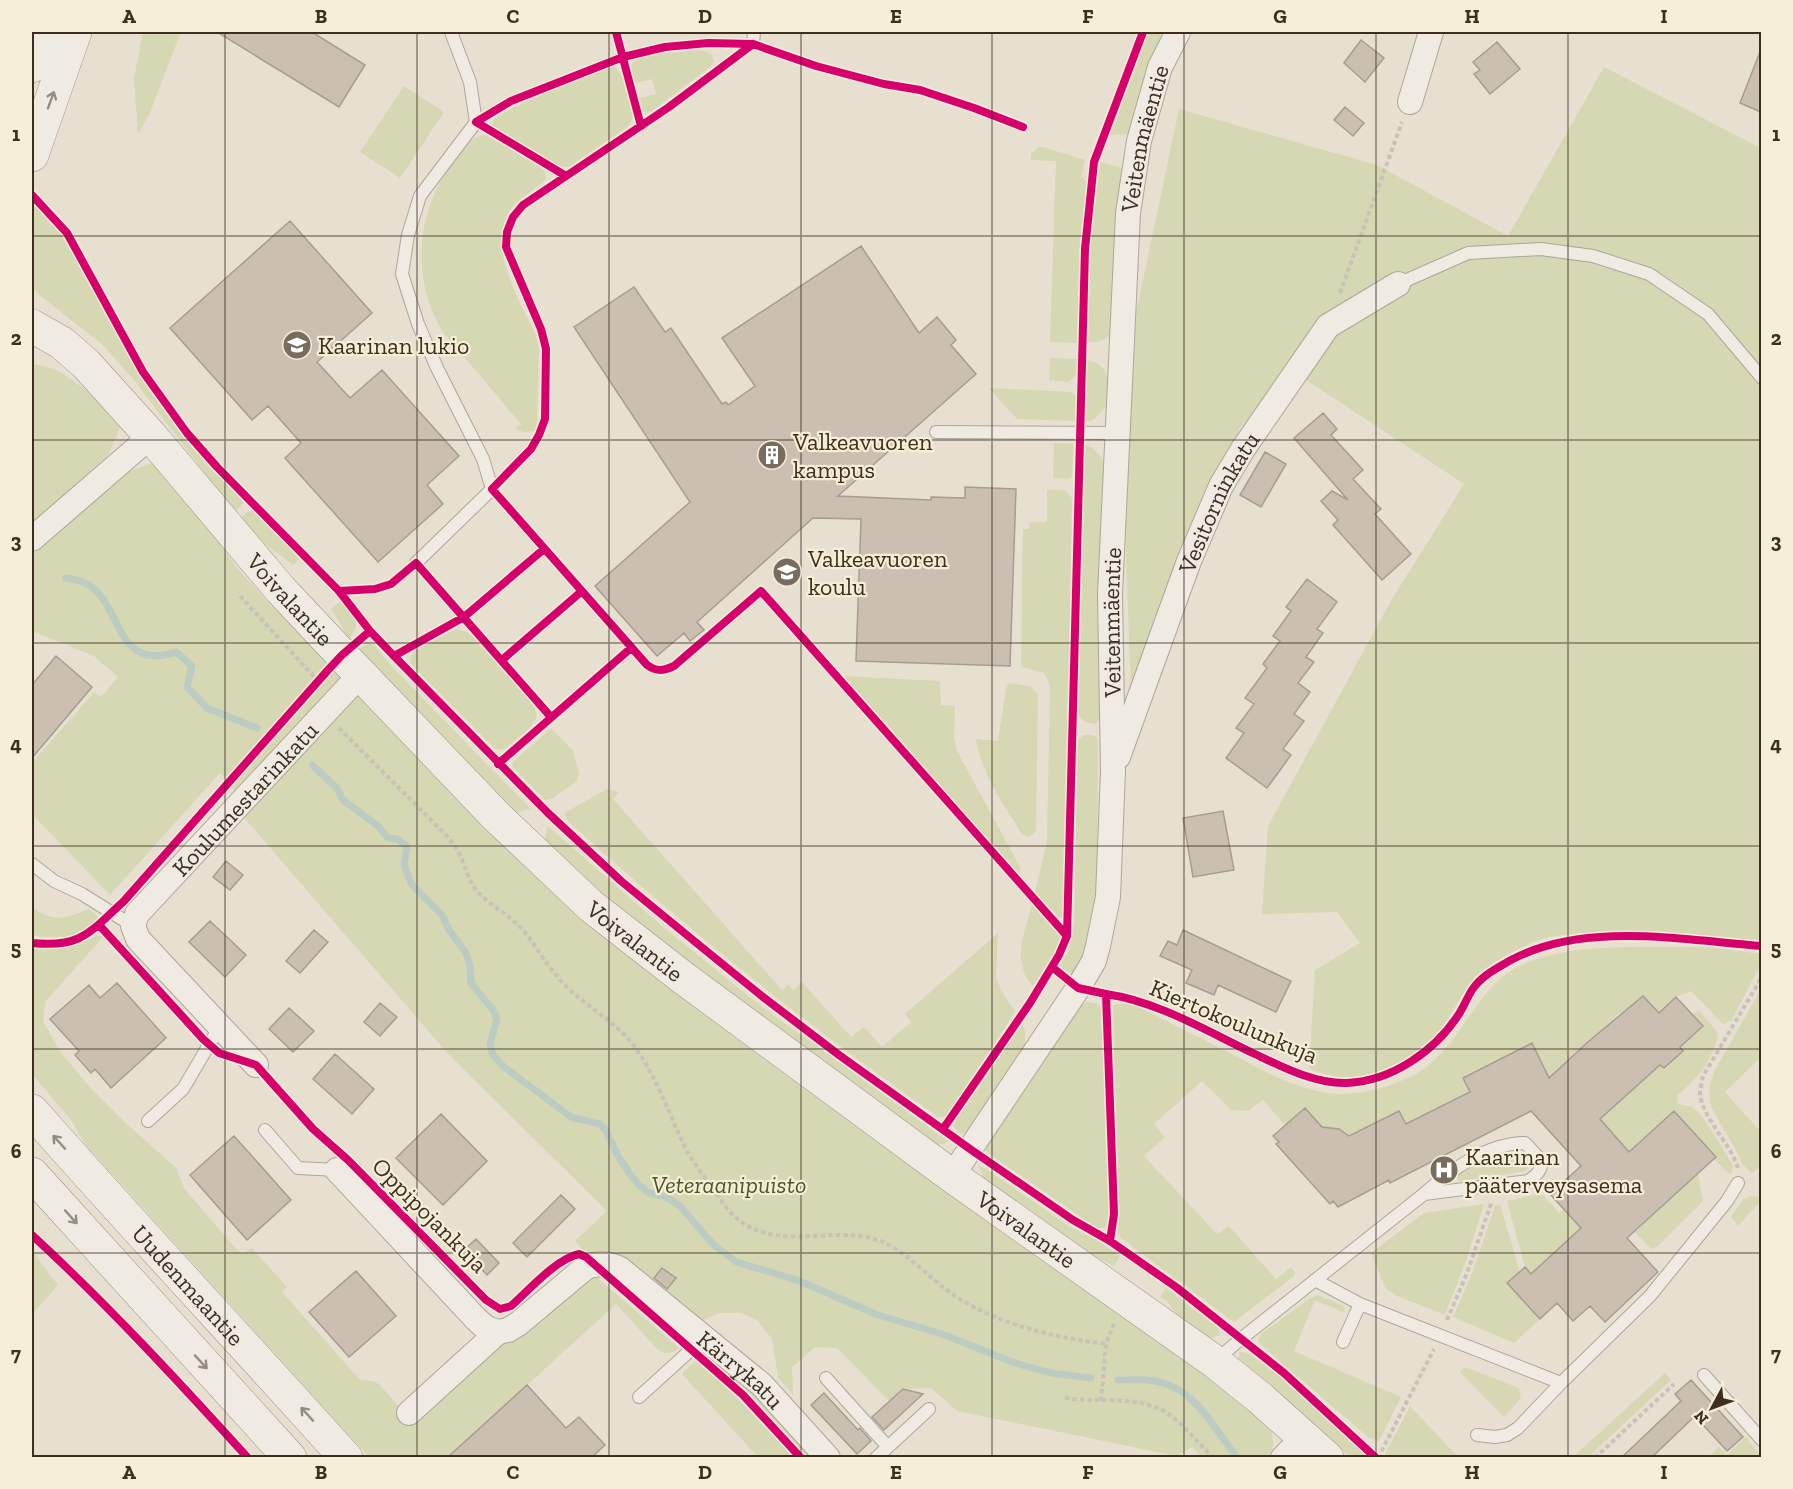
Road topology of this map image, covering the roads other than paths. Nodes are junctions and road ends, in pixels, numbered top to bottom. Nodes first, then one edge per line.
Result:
1 (45, 32) edge
2 (75, 32) edge
3 (451, 32) edge
4 (1178, 32) edge
5 (1431, 32) edge
6 (32, 66) edge
7 (1410, 102) road end
8 (32, 155) edge
9 (1398, 284) joint
10 (32, 326) edge
11 (1761, 378) edge
12 (936, 432) dead end
13 (1118, 433) junction
14 (151, 436) junction
15 (32, 539) edge
16 (416, 563) dead end
17 (351, 665) junction
18 (1113, 771) junction
19 (32, 864) edge
20 (133, 926) junction
21 (220, 1026) junction
22 (256, 1065) dead end
23 (32, 1111) edge
24 (148, 1121) dead end
25 (266, 1130) dead end
26 (337, 1170) joint
27 (32, 1174) edge
28 (952, 1176) junction
29 (1738, 1183) road end
30 (1424, 1194) junction
31 (1316, 1280) junction
32 (1360, 1304) junction
33 (498, 1332) junction
34 (704, 1338) junction
35 (1343, 1342) dead end
36 (1215, 1362) junction
37 (1704, 1376) dead end
38 (826, 1378) dead end
39 (1561, 1383) junction
40 (639, 1397) dead end
41 (929, 1409) dead end
42 (409, 1413) dead end
43 (1477, 1435) dead end
44 (1761, 1440) edge
45 (888, 1447) junction
46 (1305, 1450) edge
47 (290, 1458) edge
48 (346, 1458) edge
49 (828, 1458) edge
50 (876, 1458) edge

1 - 6 street
8 -> 2 street
3 - 16 lane
4 - 13 street, Veitenmäentie
5 - 7 street
9 - 11 lane
9 - 18 street, Vesitorninkatu
10 - 14 street, Voivalantie
12 - 13 lane
13 - 18 street, Veitenmäentie
14 - 15 street
14 - 17 street, Voivalantie
17 - 20 street, Koulumestarinkatu
17 - 28 street, Voivalantie
18 - 28 street, Veitenmäentie
19 - 20 lane
20 - 21 street
21 - 22 street
21 - 24 lane
48 -> 23 street, Uudenmaantie
25 - 26 lane
26 - 33 street
27 -> 47 street, Uudenmaantie
28 - 36 street, Voivalantie
29 - 39 lane
30 - 30 lane
30 - 31 lane
31 - 32 lane
31 - 36 lane
32 - 35 lane
32 - 39 lane
33 - 34 street, Kärrykatu
33 - 42 street, Kärrykatu
34 - 40 lane
34 - 49 street, Kärrykatu
36 - 46 street, Voivalantie
37 - 44 lane
38 - 45 lane
39 - 43 lane
41 - 45 lane
45 - 50 lane

